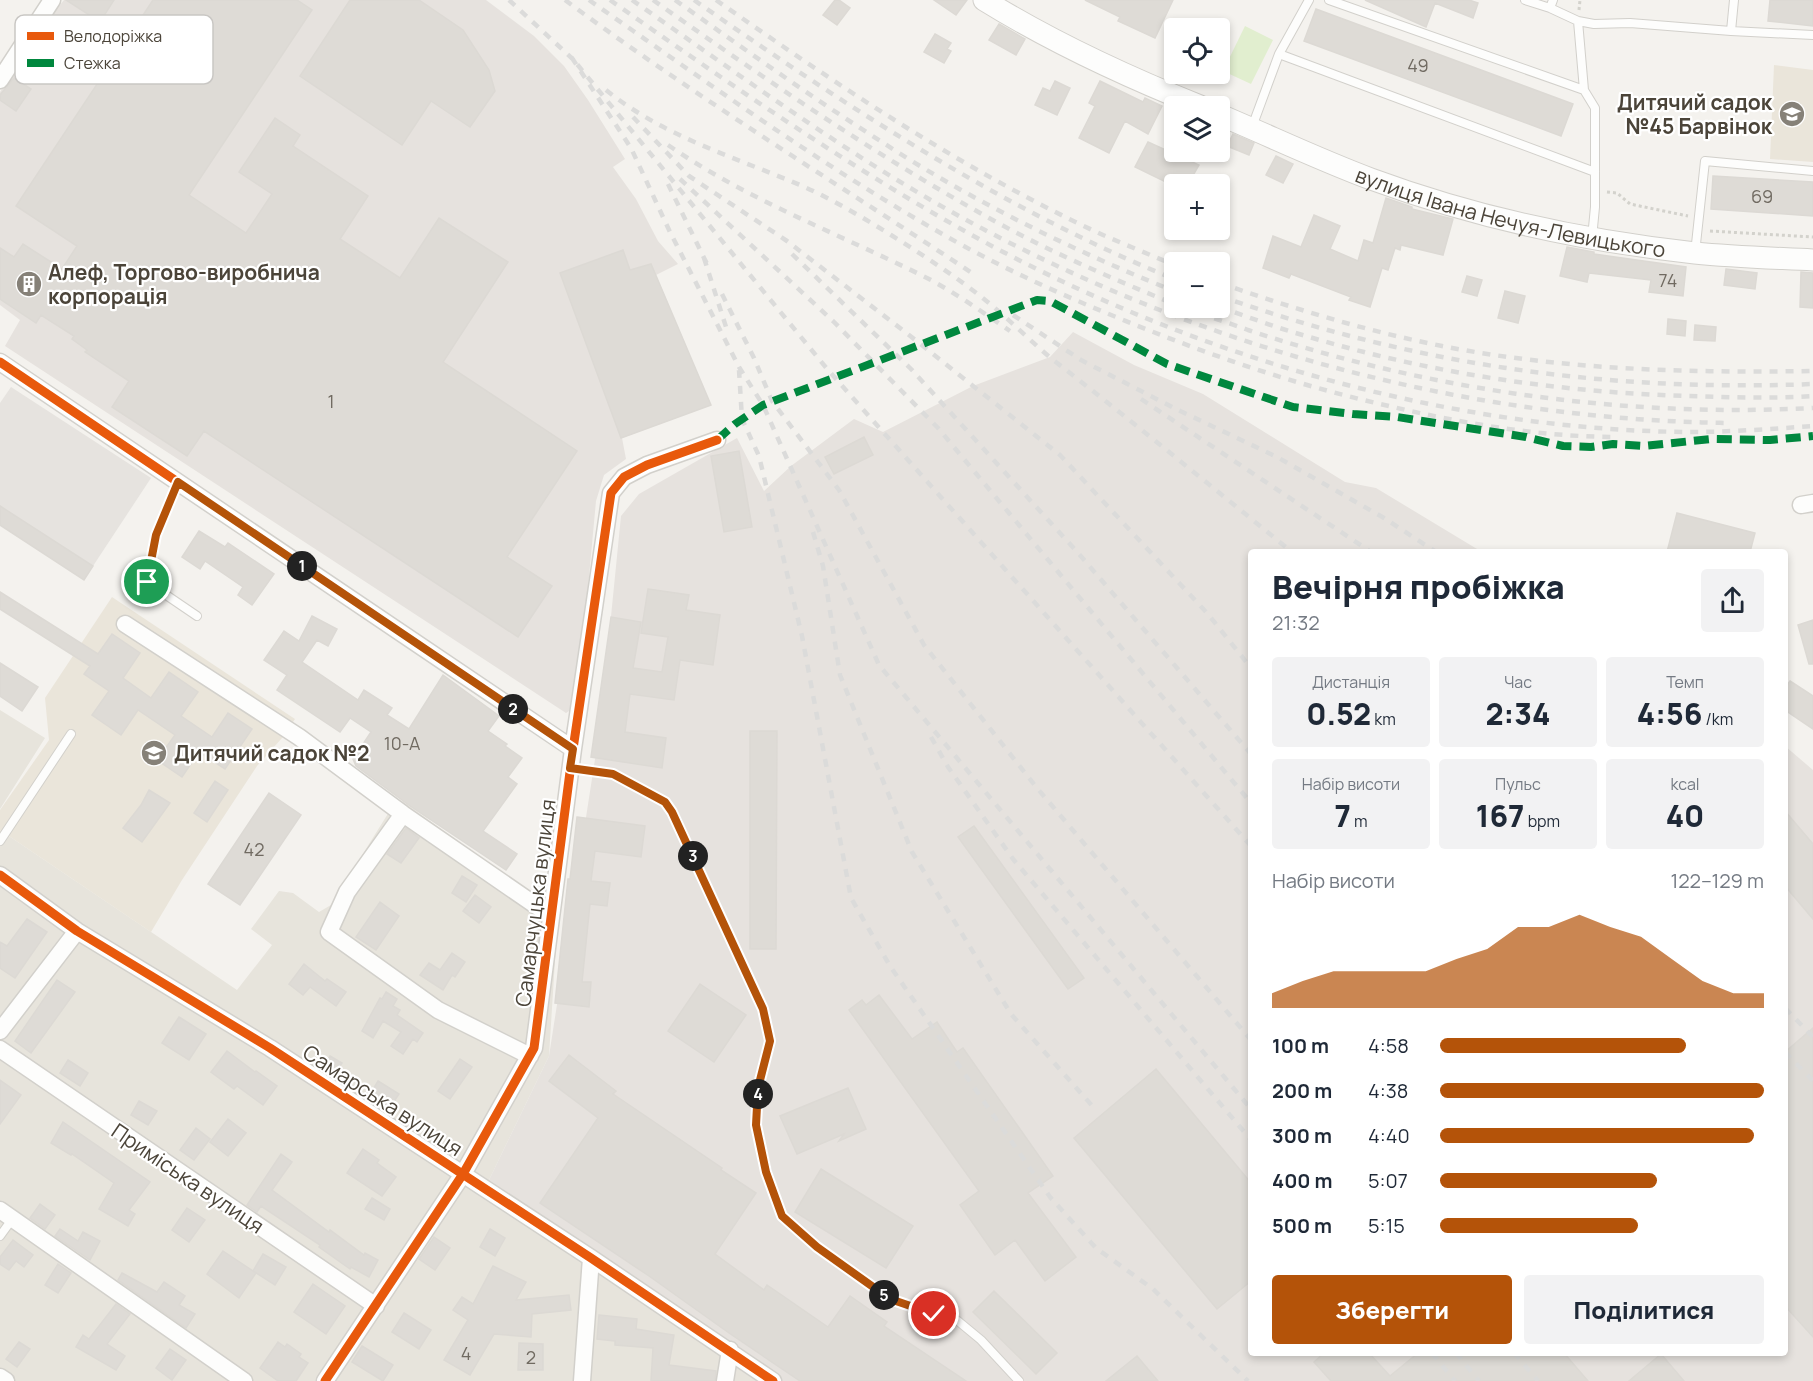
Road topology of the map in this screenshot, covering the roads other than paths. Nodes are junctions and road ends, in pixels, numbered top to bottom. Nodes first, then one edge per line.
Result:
1 (52, 0) edge
2 (984, 0) edge
3 (1309, 0) edge
4 (1329, 0) edge
5 (1525, 0) edge
6 (1734, 0) edge
7 (1552, 4) edge
8 (42, 15) edge
9 (1578, 21) junction
10 (1731, 30) junction
11 (1813, 35) edge
12 (1279, 54) junction
13 (15, 57) edge
14 (0, 80) edge
15 (1584, 90) junction
16 (1177, 96) edge
17 (1230, 119) edge
18 (1251, 128) junction
19 (1594, 171) junction
20 (1813, 171) edge
21 (1592, 238) junction
22 (1695, 253) junction
23 (1813, 260) edge
24 (0, 362) edge
25 (717, 440) dead end
26 (178, 482) junction
27 (197, 616) dead end
28 (124, 624) dead end
29 (71, 734) dead end
30 (573, 749) junction
31 (570, 768) junction
32 (403, 814) junction
33 (0, 841) edge
34 (0, 875) edge
35 (551, 916) junction
36 (76, 931) junction
37 (0, 1031) edge
38 (0, 1049) edge
39 (530, 1056) junction
40 (463, 1174) junction
41 (6, 1214) edge
42 (0, 1236) edge
43 (591, 1258) junction
44 (376, 1306) junction
45 (730, 1350) junction
46 (0, 1377) edge
47 (6, 1381) edge
48 (244, 1381) edge
49 (325, 1381) edge
50 (582, 1381) edge
51 (725, 1381) edge
52 (773, 1381) edge
53 (1019, 1381) edge

1 - 8 street
2 - 16 street
3 - 12 lane
4 - 15 lane
5 - 7 lane
6 - 10 lane
7 - 9 lane
9 - 10 lane
9 - 15 lane
10 - 11 lane
12 - 18 lane
12 - 19 lane
13 - 14 street
15 - 19 lane
17 - 18 street, вулиця Івана Нечуя-Левицького
18 - 21 street, вулиця Івана Нечуя-Левицького
19 - 21 lane
20 - 22 lane
21 - 22 street, вулиця Івана Нечуя-Левицького
22 - 23 street, вулиця Івана Нечуя-Левицького
24 - 26 street
25 - 30 street, Самарчуцька вулиця
26 - 27 lane
26 - 30 street
28 - 32 street
29 - 33 lane
30 - 31 street, Самарчуцька вулиця
31 - 35 street, Самарчуцька вулиця
31 - 53 lane
32 - 35 street
32 - 39 street
34 - 36 street, Самарська вулиця
35 - 39 street, Самарчуцька вулиця
36 - 37 street
36 - 40 street, Самарська вулиця
38 - 44 street, Приміська вулиця
39 - 40 street, Самарчуцька вулиця
40 - 43 street, Самарська вулиця
40 - 44 street, Самарчуцька вулиця
41 - 42 lane
41 - 48 street
43 - 45 street, Самарська вулиця
43 - 50 street
44 - 49 street, Самарчуцька вулиця
45 - 51 street
45 - 52 street, Самарська вулиця
46 - 47 street

